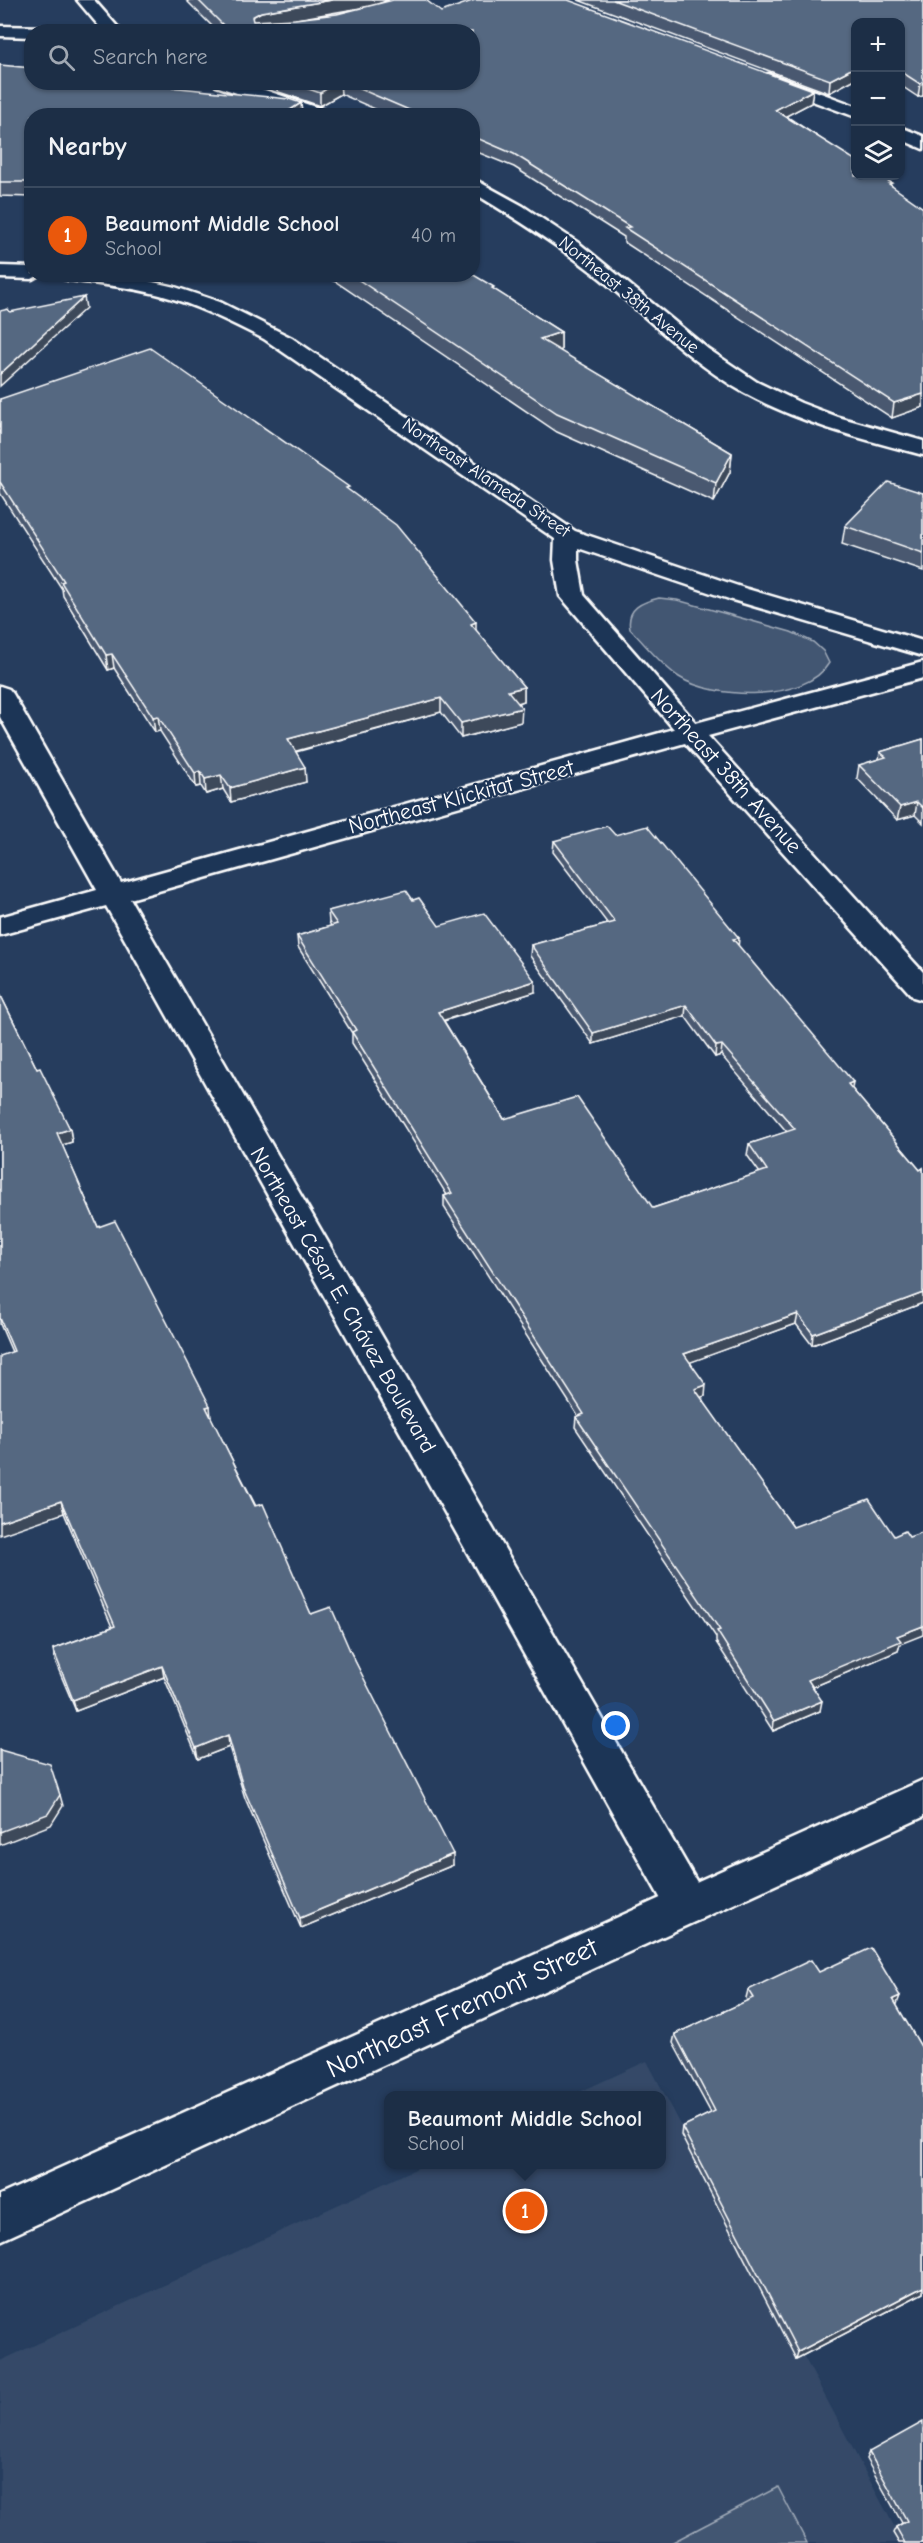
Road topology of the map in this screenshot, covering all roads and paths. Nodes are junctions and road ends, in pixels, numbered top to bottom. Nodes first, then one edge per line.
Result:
1 (85, 0) edge
2 (107, 24) edge
3 (0, 31) edge
4 (24, 32) edge
5 (754, 74) edge
6 (246, 90) edge
7 (300, 108) edge
8 (851, 110) edge
9 (905, 134) edge
10 (923, 143) edge
11 (480, 189) edge
12 (0, 272) edge
13 (24, 273) edge
14 (121, 282) edge
15 (923, 448) edge
16 (567, 536) junction
17 (923, 649) edge
18 (923, 670) edge
19 (0, 694) edge
20 (692, 734) junction
21 (113, 894) junction
22 (0, 926) edge
23 (923, 990) edge
24 (923, 1798) edge
25 (687, 1905) junction
26 (0, 2218) edge

1 - 2 street
3 - 4 street
5 - 8 street
6 - 7 street
9 - 10 street
11 - 15 street, Northeast 38th Avenue
12 - 13 street
14 - 16 street, Northeast Alameda Street
16 - 17 street, Northeast Alameda Street
16 - 20 street, Northeast 38th Avenue
18 - 20 street, Northeast Klickitat Street
19 - 21 street, Northeast César E. Chávez Boulevard
20 - 21 street, Northeast Klickitat Street
20 - 23 street, Northeast 38th Avenue
21 - 22 street, Northeast Klickitat Street
21 - 25 street, Northeast César E. Chávez Boulevard
24 - 25 street, Northeast Fremont Street
25 - 26 street, Northeast Fremont Street

